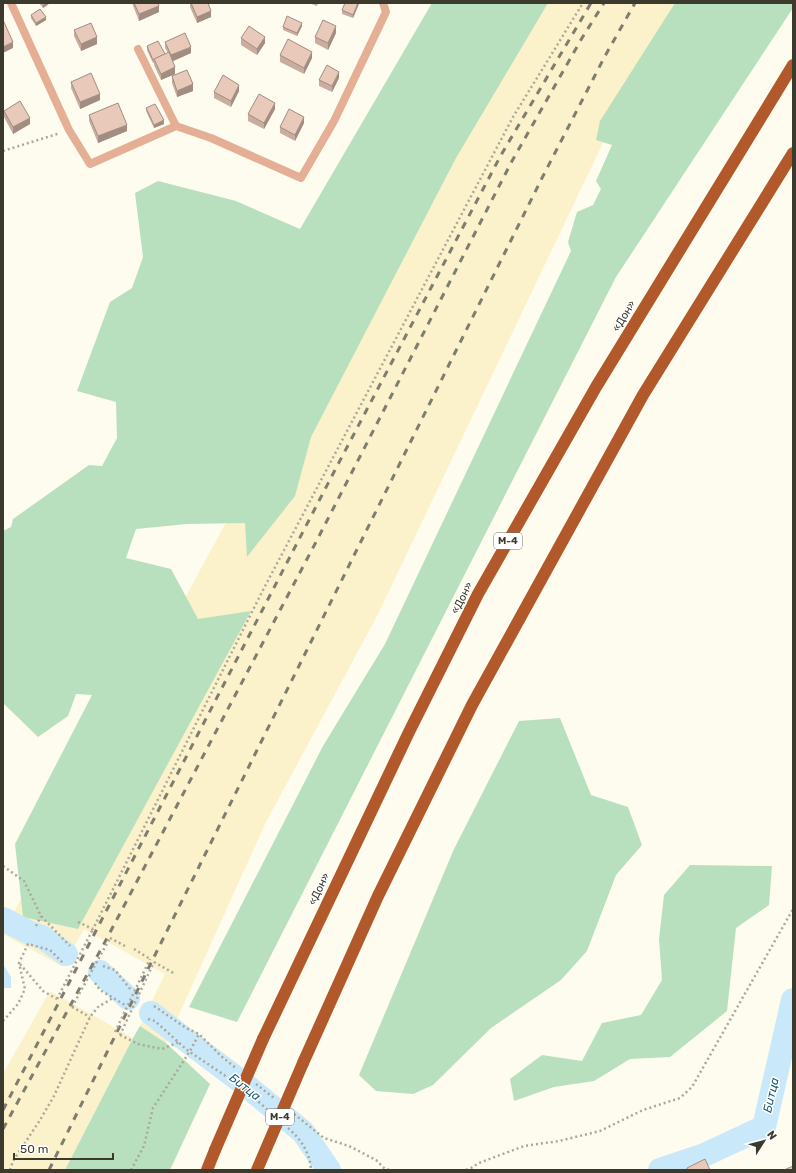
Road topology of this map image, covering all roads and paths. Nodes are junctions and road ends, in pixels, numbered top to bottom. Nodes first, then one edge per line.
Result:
1 (11, 3) edge
2 (383, 3) edge
3 (584, 3) edge
4 (138, 49) dead end
5 (793, 65) edge
6 (176, 126) junction
7 (69, 130) junction
8 (3, 151) edge
9 (793, 153) edge
10 (3, 866) edge
11 (793, 909) edge
12 (41, 916) junction
13 (78, 922) dead end
14 (36, 926) dead end
15 (94, 929) junction
16 (70, 946) dead end
17 (125, 946) dead end
18 (134, 950) dead end
19 (19, 963) junction
20 (63, 963) dead end
21 (103, 966) dead end
22 (174, 974) dead end
23 (95, 983) dead end
24 (131, 990) dead end
25 (113, 998) junction
26 (125, 1005) dead end
27 (90, 1017) junction
28 (148, 1019) dead end
29 (3, 1021) edge
30 (115, 1032) dead end
31 (199, 1034) dead end
32 (179, 1042) junction
33 (190, 1051) junction
34 (235, 1082) dead end
35 (246, 1091) dead end
36 (274, 1115) dead end
37 (283, 1124) dead end
38 (324, 1138) dead end
39 (10, 1170) edge
40 (131, 1170) edge
41 (207, 1170) edge
42 (257, 1170) edge
43 (311, 1170) edge
44 (391, 1170) edge
45 (466, 1170) edge

1 - 7 lane
2 - 6 lane
3 - 15 path
4 - 6 lane
5 - 41 highway, «Дон» / М-4, bridge
6 - 7 lane
7 - 8 path
9 - 42 highway, М-4, bridge
10 - 12 path
11 - 45 path
12 - 14 path
12 - 16 path
13 - 15 path
15 - 19 path, bridge
17 - 27 path, bridge
18 - 30 path, bridge
19 - 20 path
19 - 29 path
21 - 24 path
22 - 32 path, bridge
23 - 25 path
25 - 26 path
25 - 27 path
27 - 39 path
28 - 32 path
31 - 33 path
32 - 33 path
33 - 34 path
33 - 40 path
35 - 36 path
37 - 43 path
38 - 44 path

